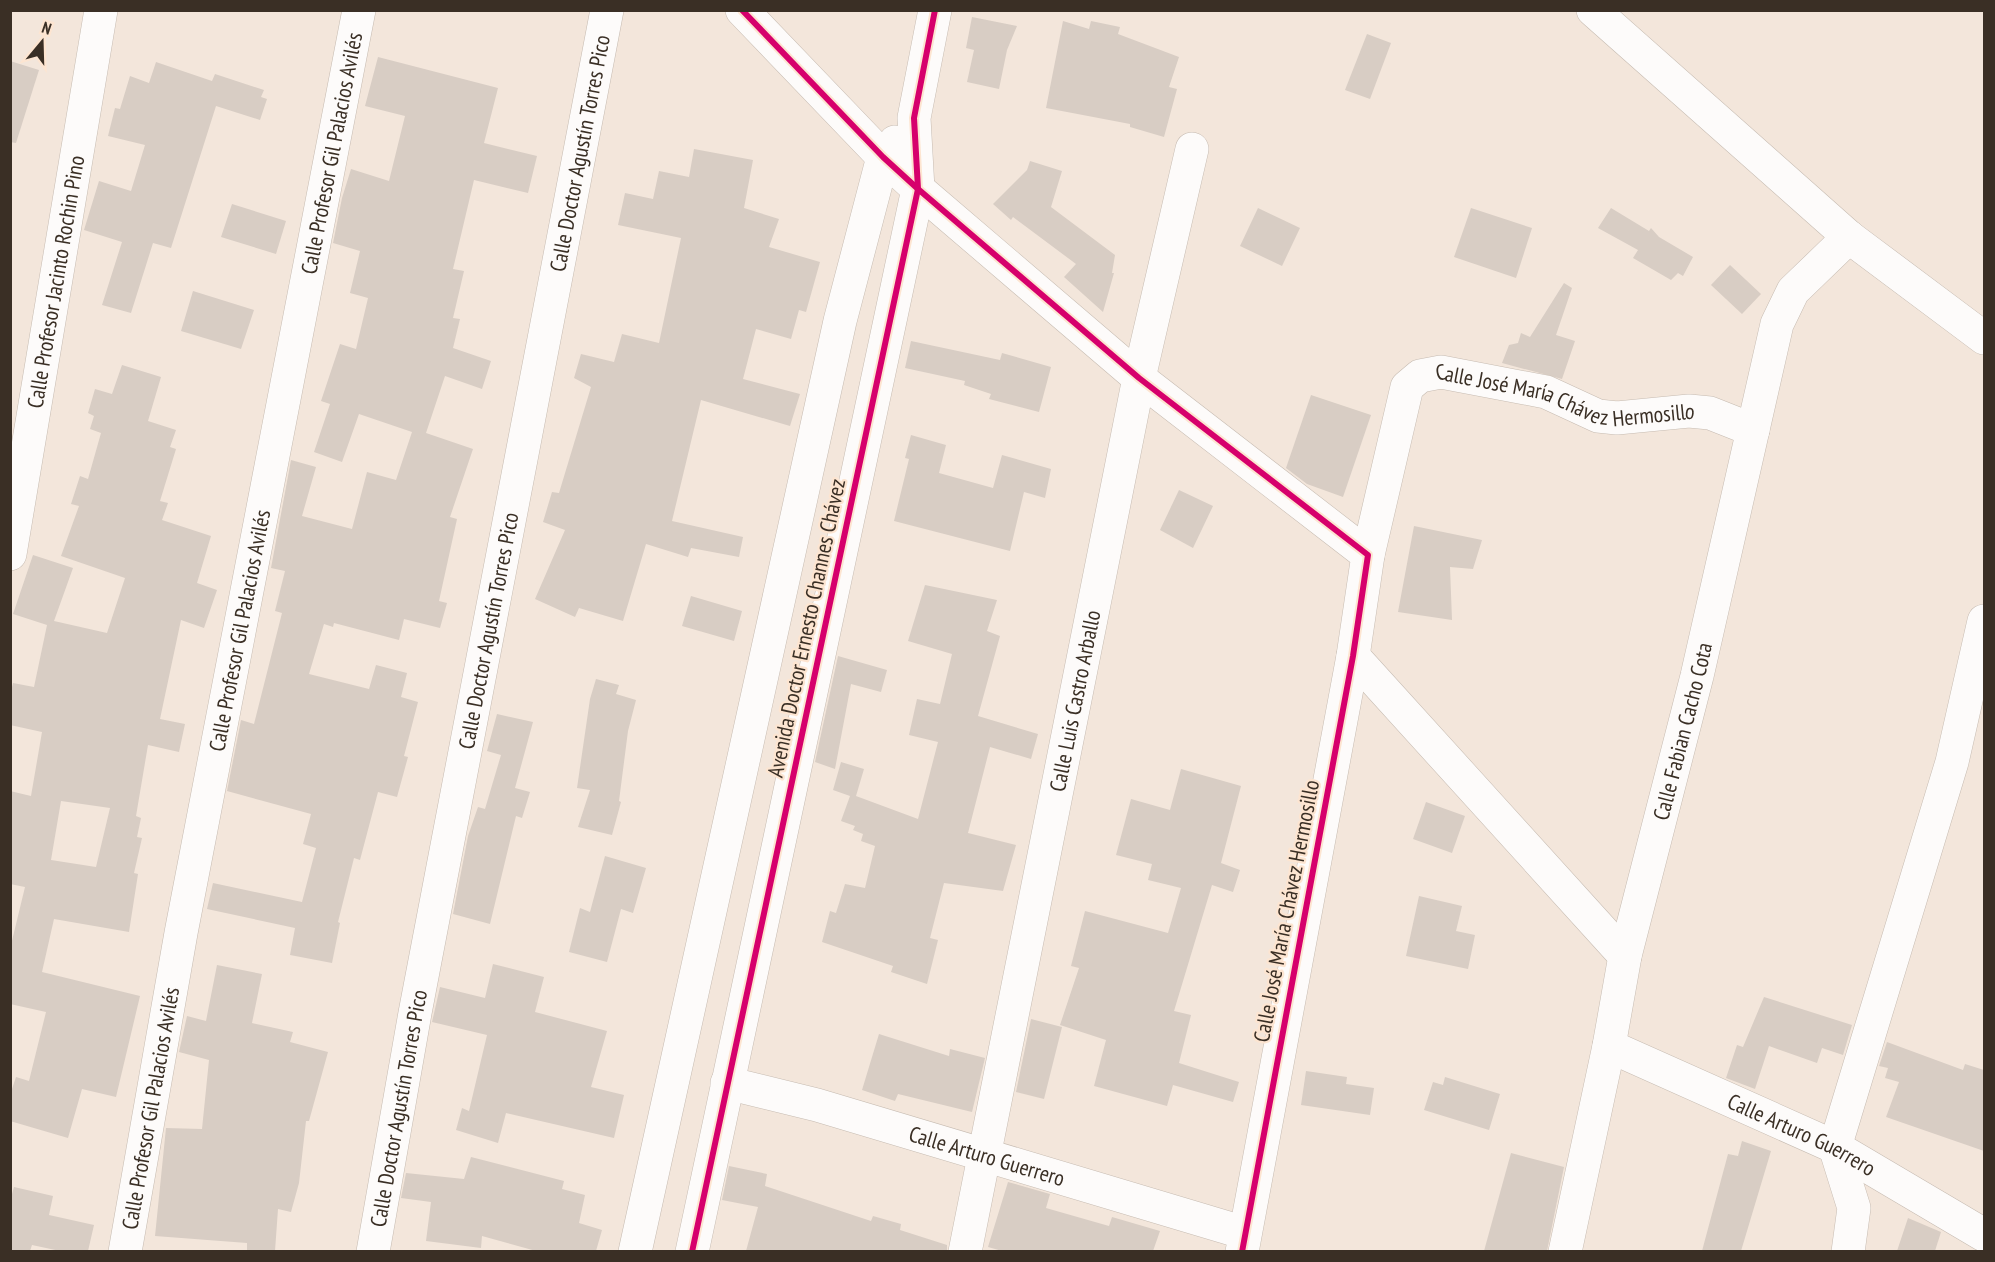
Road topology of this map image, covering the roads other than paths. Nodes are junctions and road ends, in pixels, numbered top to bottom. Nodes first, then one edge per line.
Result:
1 (101, 10) edge
2 (358, 10) edge
3 (607, 10) edge
4 (742, 10) edge
5 (934, 10) edge
6 (1593, 10) edge
7 (914, 118) junction
8 (1191, 149) dead end
9 (883, 157) junction
10 (918, 189) junction
11 (1849, 237) junction
12 (1984, 338) edge
13 (1139, 378) junction
14 (1753, 430) junction
15 (10, 554) edge
16 (1367, 566) junction
17 (1984, 621) edge
18 (1353, 656) junction
19 (1626, 956) junction
20 (1609, 1046) junction
21 (727, 1083) junction
22 (1834, 1147) junction
23 (983, 1153) junction
24 (1984, 1235) edge
25 (1243, 1242) edge
26 (125, 1251) edge
27 (373, 1251) edge
28 (635, 1251) edge
29 (692, 1251) edge
30 (965, 1251) edge
31 (1565, 1251) edge
32 (1848, 1251) edge

1 - 15 street, Calle Profesor Jacinto Rochin Pino
2 - 26 street, Calle Profesor Gil Palacios Avilés
3 - 27 street, Calle Doctor Agustín Torres Pico
4 - 9 street
5 - 7 street, Avenida Doctor Ernesto Channes Chávez
6 - 11 street
7 - 9 street, Avenida Doctor Ernesto Channes Chávez
7 - 10 street, Avenida Doctor Ernesto Channes Chávez
8 - 13 street, Calle Luis Castro Arballo
9 - 10 street
9 - 28 street, Avenida Doctor Ernesto Channes Chávez
10 - 13 street
10 - 21 street, Avenida Doctor Ernesto Channes Chávez
11 - 12 street
11 - 14 street, Calle Fabian Cacho Cota
13 - 16 street
13 - 23 street, Calle Luis Castro Arballo
14 - 16 street, Calle José María Chávez Hermosillo
14 - 19 street, Calle Fabian Cacho Cota
16 - 18 street, Calle José María Chávez Hermosillo
17 - 22 street
18 - 19 street
18 - 25 street, Calle José María Chávez Hermosillo
19 - 20 street, Calle Fabian Cacho Cota
20 - 22 street, Calle Arturo Guerrero
20 - 31 street, Calle Fabian Cacho Cota
21 - 23 street, Calle Arturo Guerrero
21 - 29 street, Avenida Doctor Ernesto Channes Chávez
22 - 24 street, Calle Arturo Guerrero
22 - 32 street
23 - 25 street, Calle Arturo Guerrero
23 - 30 street, Calle Luis Castro Arballo

